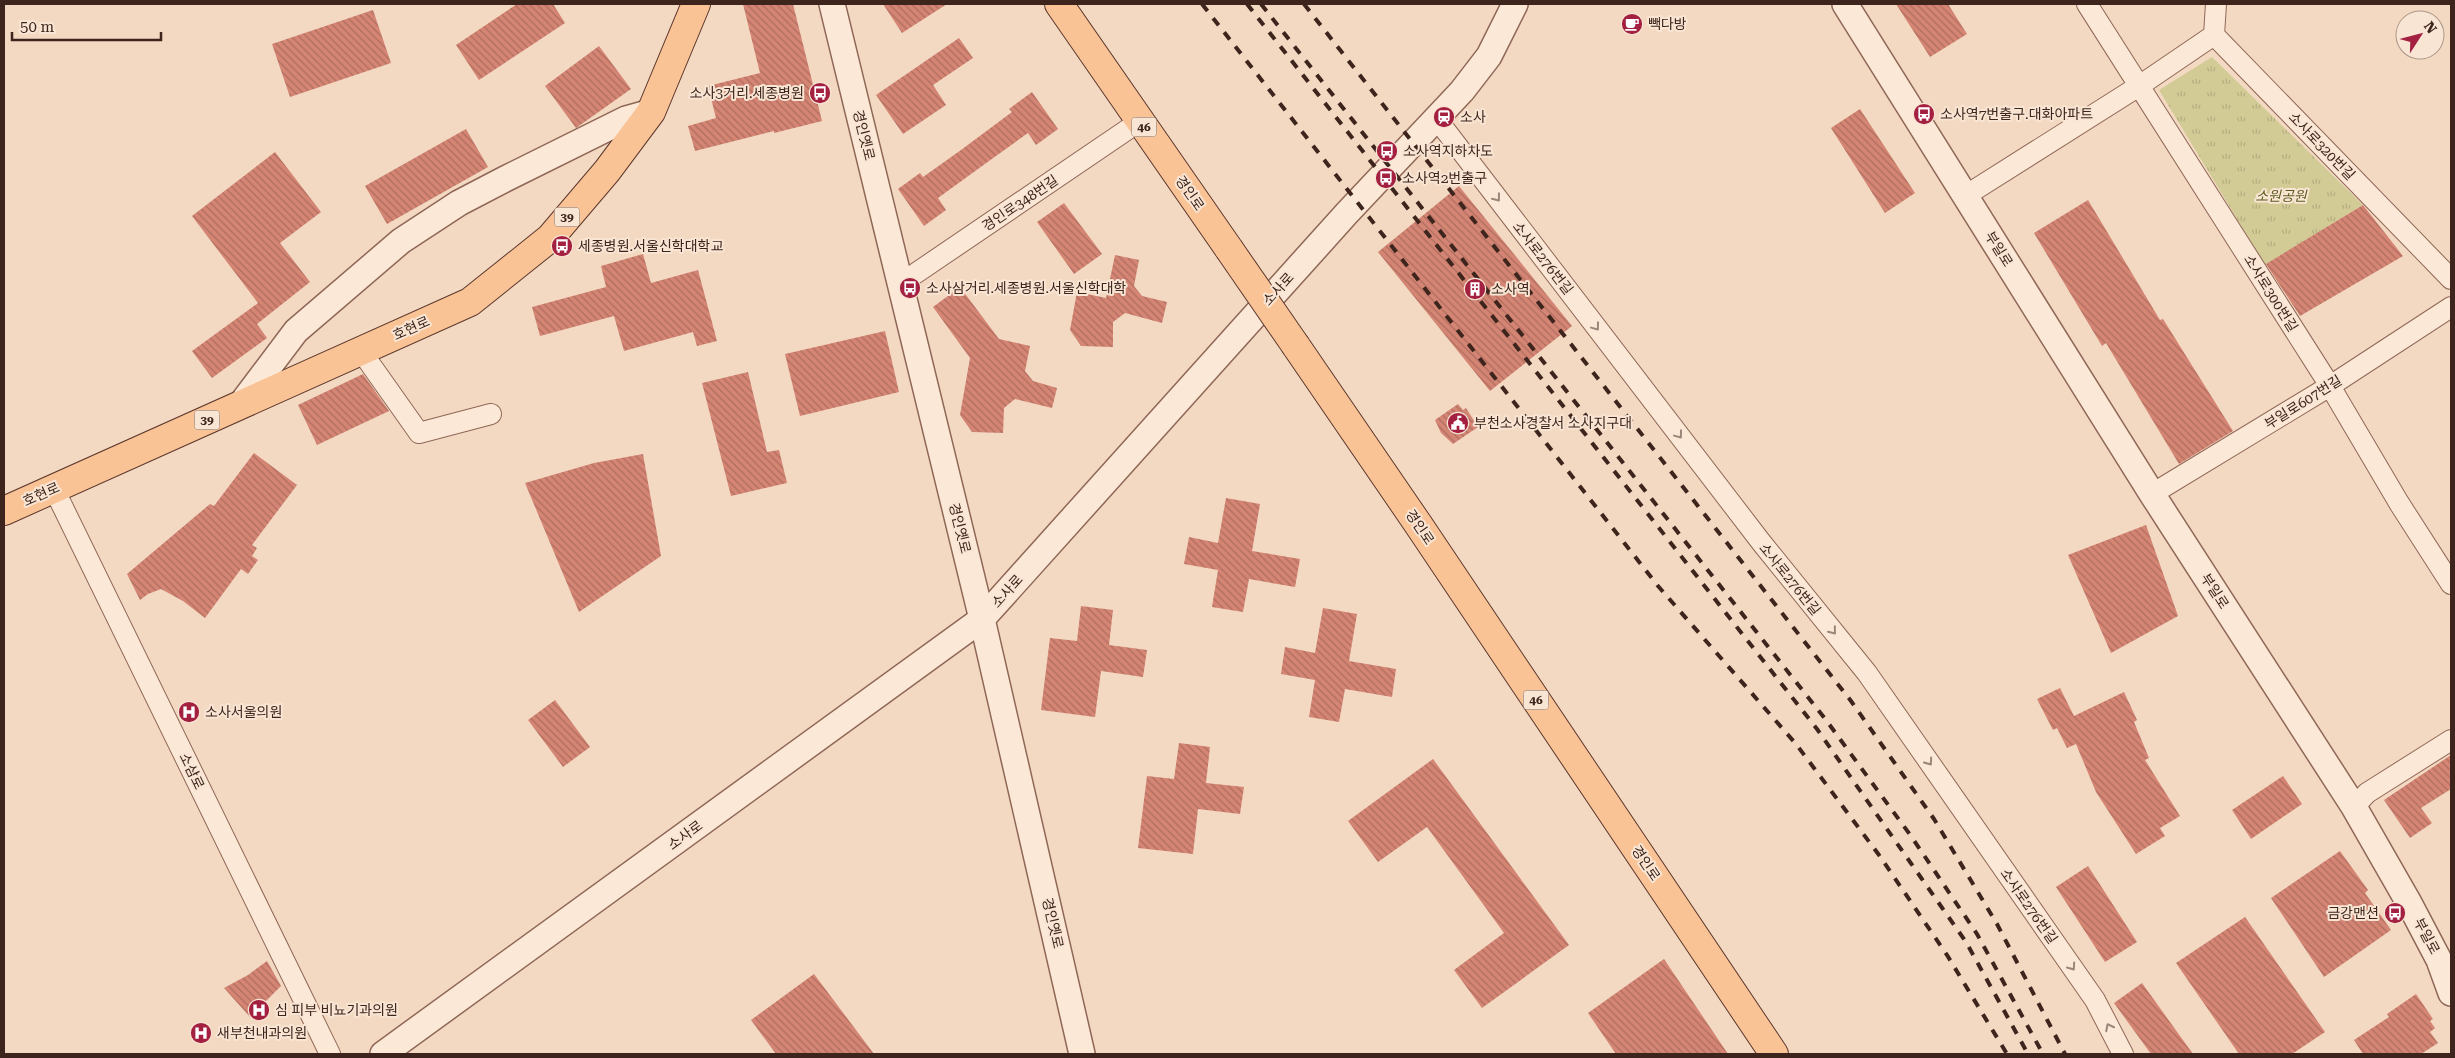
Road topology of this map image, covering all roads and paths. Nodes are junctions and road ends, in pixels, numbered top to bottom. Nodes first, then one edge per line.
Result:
1 (832, 4) edge
2 (1059, 4) edge
3 (1515, 4) edge
4 (1845, 4) edge
5 (2086, 4) edge
6 (2216, 4) edge
7 (693, 5) edge
8 (2214, 35) junction
9 (2140, 86) junction
10 (651, 112) junction
11 (1436, 118) junction
12 (1140, 121) junction
13 (1966, 196) junction
14 (2451, 279) edge
15 (900, 284) junction
16 (2451, 306) edge
17 (361, 351) junction
18 (2330, 386) junction
19 (241, 404) junction
20 (491, 414) dead end
21 (54, 488) junction
22 (2152, 494) junction
23 (4, 511) edge
24 (2451, 584) edge
25 (982, 619) junction
26 (2451, 740) edge
27 (2354, 807) junction
28 (2451, 993) edge
29 (330, 1054) edge
30 (383, 1054) edge
31 (1082, 1054) edge
32 (1774, 1054) edge
33 (2123, 1054) edge

1 - 15 street, 경인옛로
2 - 12 main road, 경인로 / 46
3 - 11 street, 소사로
4 - 13 street, 부일로
5 - 9 street, 소사로300번길
6 - 8 street
7 - 10 main road, 호현로 / 39
8 - 9 street
8 - 14 street, 소사로320번길
9 - 13 street
9 - 18 street, 소사로300번길
10 - 17 main road, 호현로 / 39
10 - 19 street
11 - 25 street, 소사로
11 - 33 street, 소사로276번길
12 - 15 street, 경인로348번길
12 - 32 main road, 경인로 / 46, bridge
13 - 22 street, 부일로
15 - 25 street, 경인옛로
16 - 18 street, 부일로607번길
17 - 19 main road, 호현로 / 39
17 - 20 street
18 - 22 street, 부일로607번길
18 - 24 street, 소사로300번길
19 - 21 main road, 호현로 / 39
21 - 23 main road, 호현로 / 39
21 - 29 street, 소삼로
22 - 27 street, 부일로
25 - 30 street, 소사로
25 - 31 street, 경인옛로
26 - 27 street
27 - 28 street, 부일로

